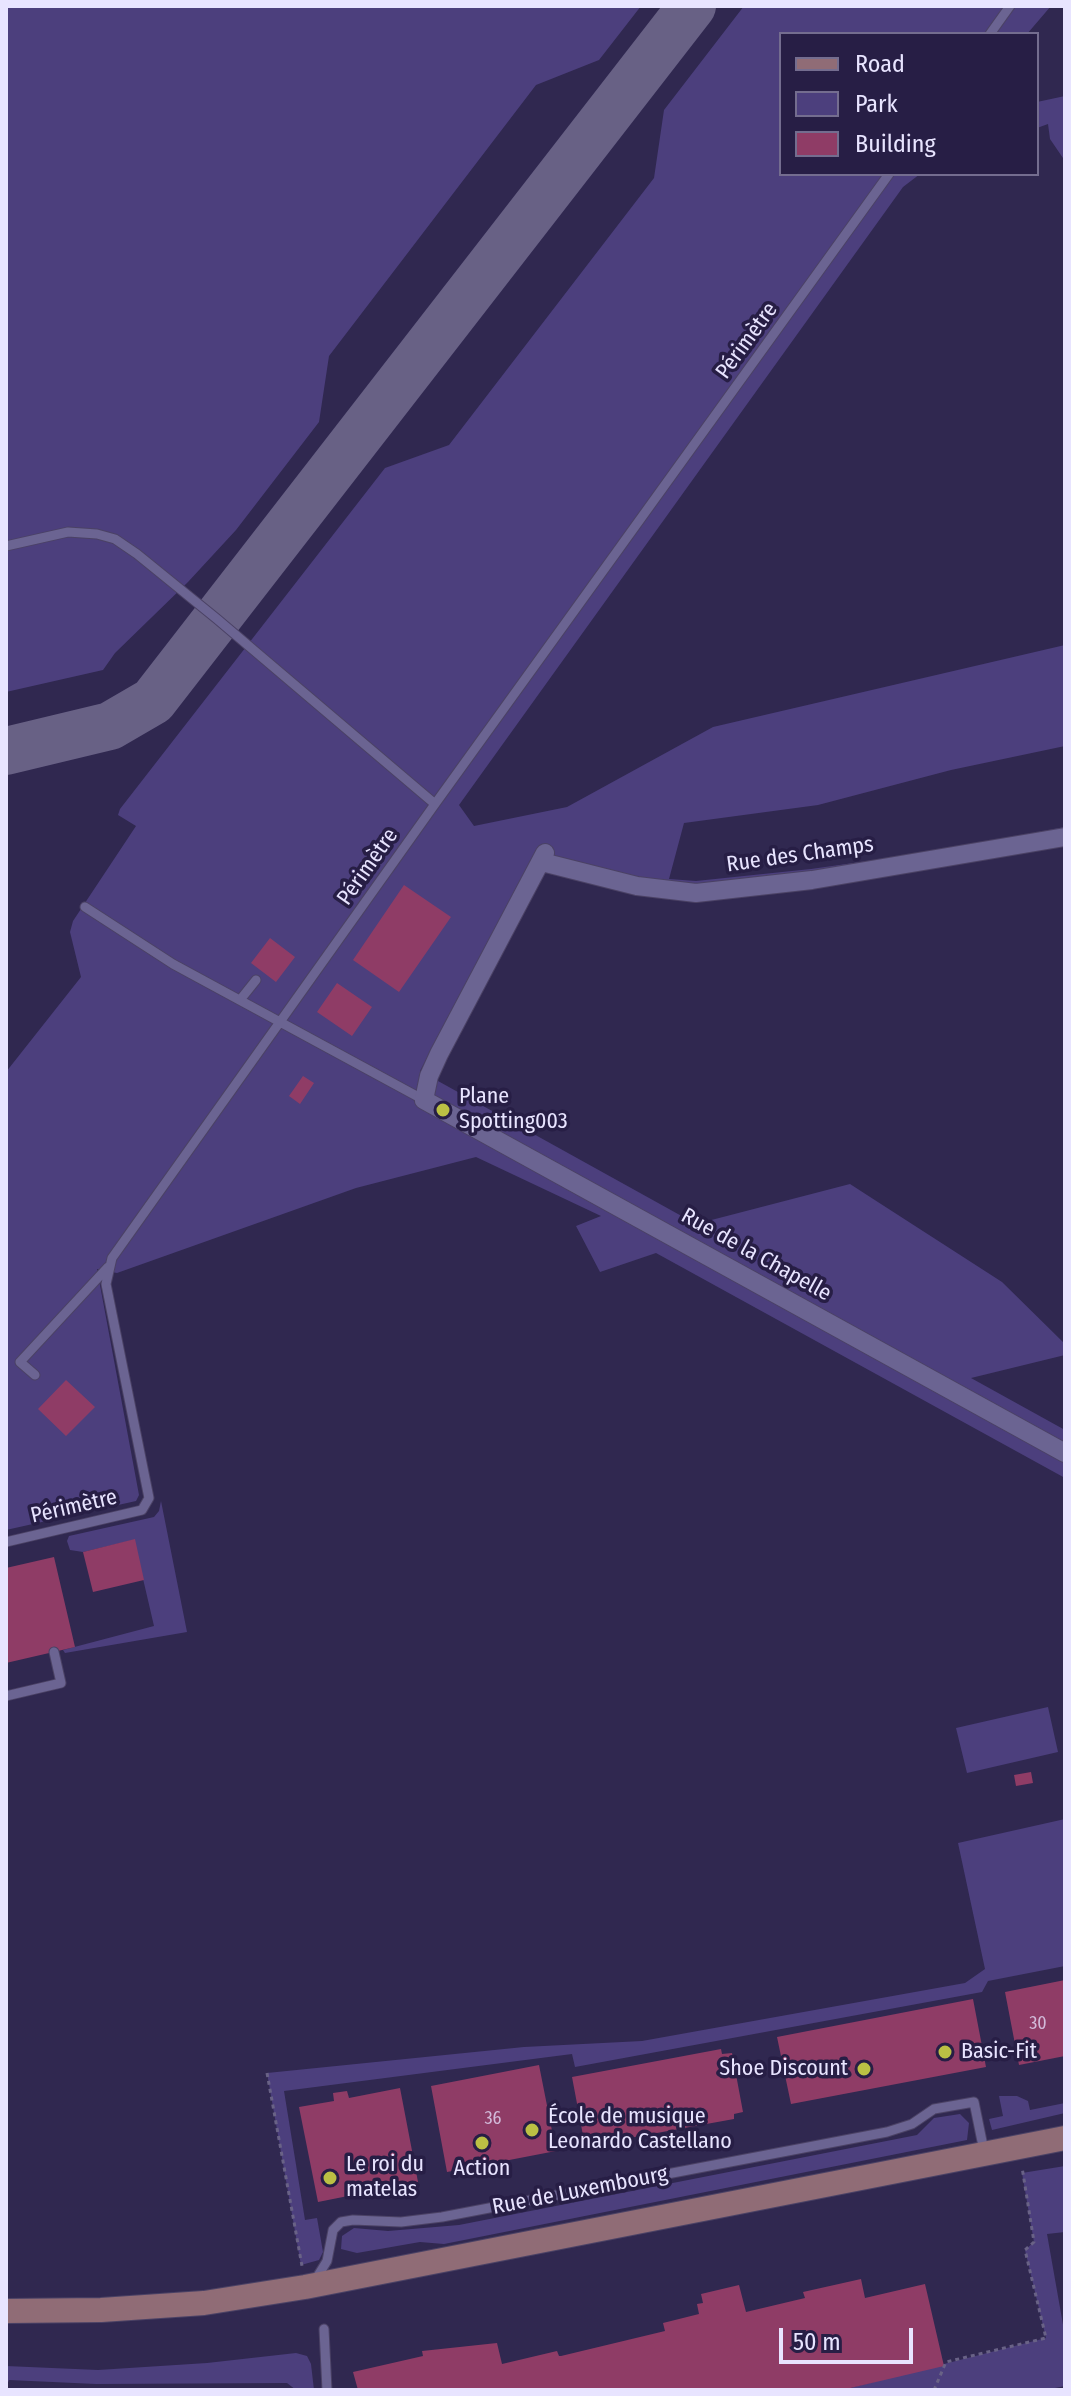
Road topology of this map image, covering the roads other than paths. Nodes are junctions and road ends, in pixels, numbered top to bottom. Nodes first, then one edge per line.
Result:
1 (1010, 6) edge
2 (991, 32) edge
3 (888, 176) edge
4 (6, 546) edge
5 (435, 804) junction
6 (1065, 837) edge
7 (85, 907) dead end
8 (256, 980) dead end
9 (240, 1000) junction
10 (280, 1021) junction
11 (424, 1100) junction
12 (108, 1267) junction
13 (35, 1375) dead end
14 (1065, 1453) edge
15 (6, 1542) edge
16 (54, 1652) dead end
17 (6, 1696) edge
18 (1065, 2138) edge
19 (985, 2154) junction
20 (308, 2286) junction
21 (6, 2311) edge
22 (324, 2329) dead end
23 (327, 2390) edge

1 - 2 lane
3 - 5 lane, Périmètre
4 - 5 lane
5 - 10 lane, Périmètre
6 - 11 street, Rue des Champs
7 - 9 lane
8 - 9 lane
9 - 10 lane
10 - 11 lane
10 - 12 lane, Périmètre
11 - 14 street, Rue de la Chapelle
12 - 13 lane
12 - 15 lane, Périmètre
16 - 17 lane
18 - 19 main road, Rue de Luxembourg
19 - 20 main road, Rue de Luxembourg
19 - 20 lane, Rue de Luxembourg
20 - 21 main road, Rue de Luxembourg
22 - 23 lane

